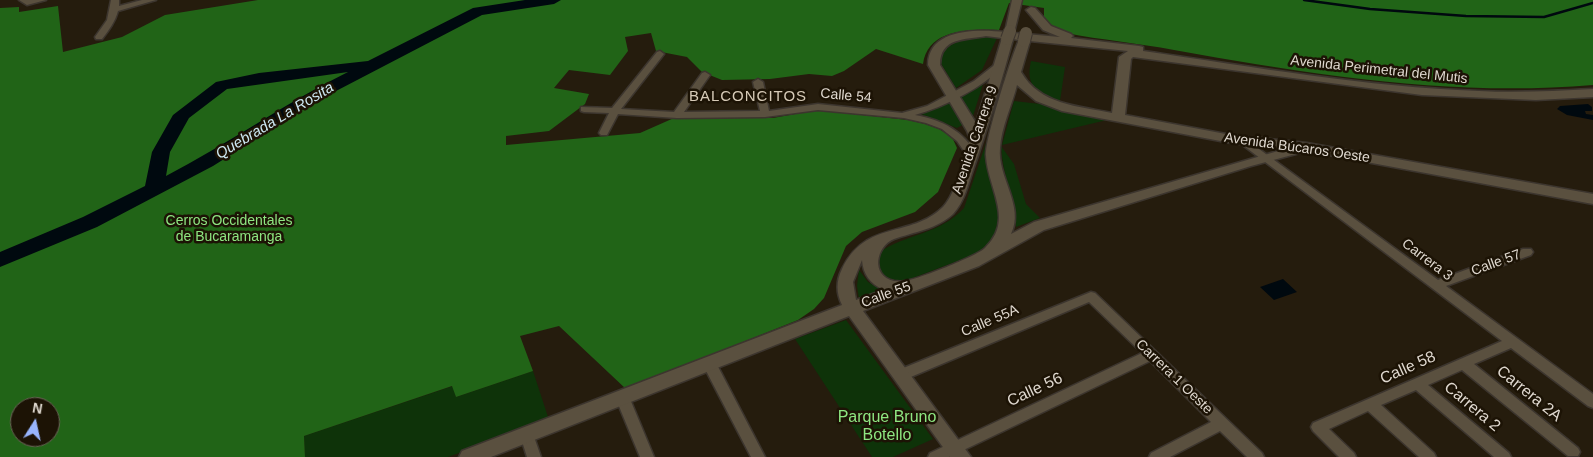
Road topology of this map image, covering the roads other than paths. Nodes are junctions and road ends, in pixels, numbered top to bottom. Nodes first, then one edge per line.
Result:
1 (42, 0) edge
2 (115, 0) edge
3 (152, 0) edge
4 (25, 1) edge
5 (1017, 3) edge
6 (1032, 6) edge
7 (116, 10) junction
8 (99, 37) dead end
9 (1092, 46) junction
10 (1158, 51) junction
11 (660, 54) dead end
12 (1125, 57) junction
13 (1000, 65) junction
14 (1222, 65) junction
15 (1015, 72) junction
16 (705, 75) dead end
17 (758, 82) dead end
18 (1593, 93) edge
19 (953, 96) junction
20 (584, 108) dead end
21 (615, 110) junction
22 (765, 114) junction
23 (677, 115) junction
24 (902, 116) junction
25 (1118, 118) junction
26 (604, 133) dead end
27 (977, 140) junction
28 (1244, 141) junction
29 (1307, 147) junction
30 (972, 154) junction
31 (1266, 157) junction
32 (1593, 199) edge
33 (892, 234) junction
34 (1527, 252) dead end
35 (989, 255) junction
36 (1436, 285) junction
37 (907, 287) junction
38 (1091, 296) joint
39 (852, 308) junction
40 (1512, 342) junction
41 (1151, 355) junction
42 (709, 363) junction
43 (1463, 363) junction
44 (901, 375) junction
45 (1418, 383) junction
46 (623, 399) junction
47 (1593, 402) edge
48 (1370, 404) junction
49 (1222, 423) junction
50 (527, 435) junction
51 (957, 452) edge
52 (1573, 452) dead end
53 (469, 457) edge
54 (534, 457) edge
55 (647, 457) edge
56 (758, 457) edge
57 (935, 457) edge
58 (1156, 457) edge
59 (1257, 457) edge
60 (1349, 457) edge
61 (1428, 457) edge
62 (1504, 457) edge

1 - 4 street
2 - 7 street
3 - 7 street
5 - 13 main road, Avenida Carrera 9
6 - 10 main road
6 - 15 main road, Avenida Carrera 9
7 - 8 street
9 - 10 main road
9 - 12 main road
9 - 19 main road
10 - 14 main road, Avenida Perimetral del Mutis
11 - 21 street
12 - 14 main road, Avenida Perimetral del Mutis
12 - 25 main road
13 - 19 street, Calle 54
13 - 27 main road, Avenida Carrera 9
14 - 18 main road, Avenida Perimetral del Mutis
15 - 25 main road, Avenida Búcaros Oeste
15 - 35 main road, Avenida Carrera 9
16 - 23 street
17 - 22 street
19 - 24 street, Calle 54
19 - 27 main road
20 - 21 street, Calle 54
21 - 23 street, Calle 54
21 - 26 street
22 - 23 street, Calle 54
22 - 24 street, Calle 54
24 - 30 street
25 - 28 main road, Avenida Búcaros Oeste
27 - 30 main road, Avenida Carrera 9
28 - 29 main road, Avenida Búcaros Oeste
28 - 31 street, Carrera 3
29 - 31 main road, Calle 55
29 - 32 main road, Avenida Búcaros Oeste
30 - 33 main road, Avenida Carrera 9
31 - 35 main road, Calle 55
31 - 36 street, Carrera 3
33 - 37 main road
33 - 39 main road, Avenida Carrera 9
34 - 36 street, Calle 57
35 - 37 main road, Calle 55
36 - 40 street, Carrera 3
37 - 39 main road, Calle 55
38 - 41 street, Carrera 1 Oeste
38 - 44 street, Calle 55A
39 - 42 main road, Calle 55
39 - 44 main road
40 - 43 street, Calle 58
40 - 47 street, Carrera 3
41 - 49 street, Carrera 1 Oeste
41 - 51 street, Calle 56
42 - 46 main road, Calle 55
42 - 56 street
43 - 45 street, Calle 58
43 - 52 street, Carrera 2A
44 - 51 main road
45 - 48 street, Calle 58
45 - 62 street, Carrera 2
46 - 50 main road, Calle 55
46 - 55 street
48 - 60 street, Calle 58
48 - 61 street
49 - 58 street
49 - 59 street, Carrera 1 Oeste
50 - 53 main road, Calle 55
50 - 54 street
51 - 57 street, Calle 56

